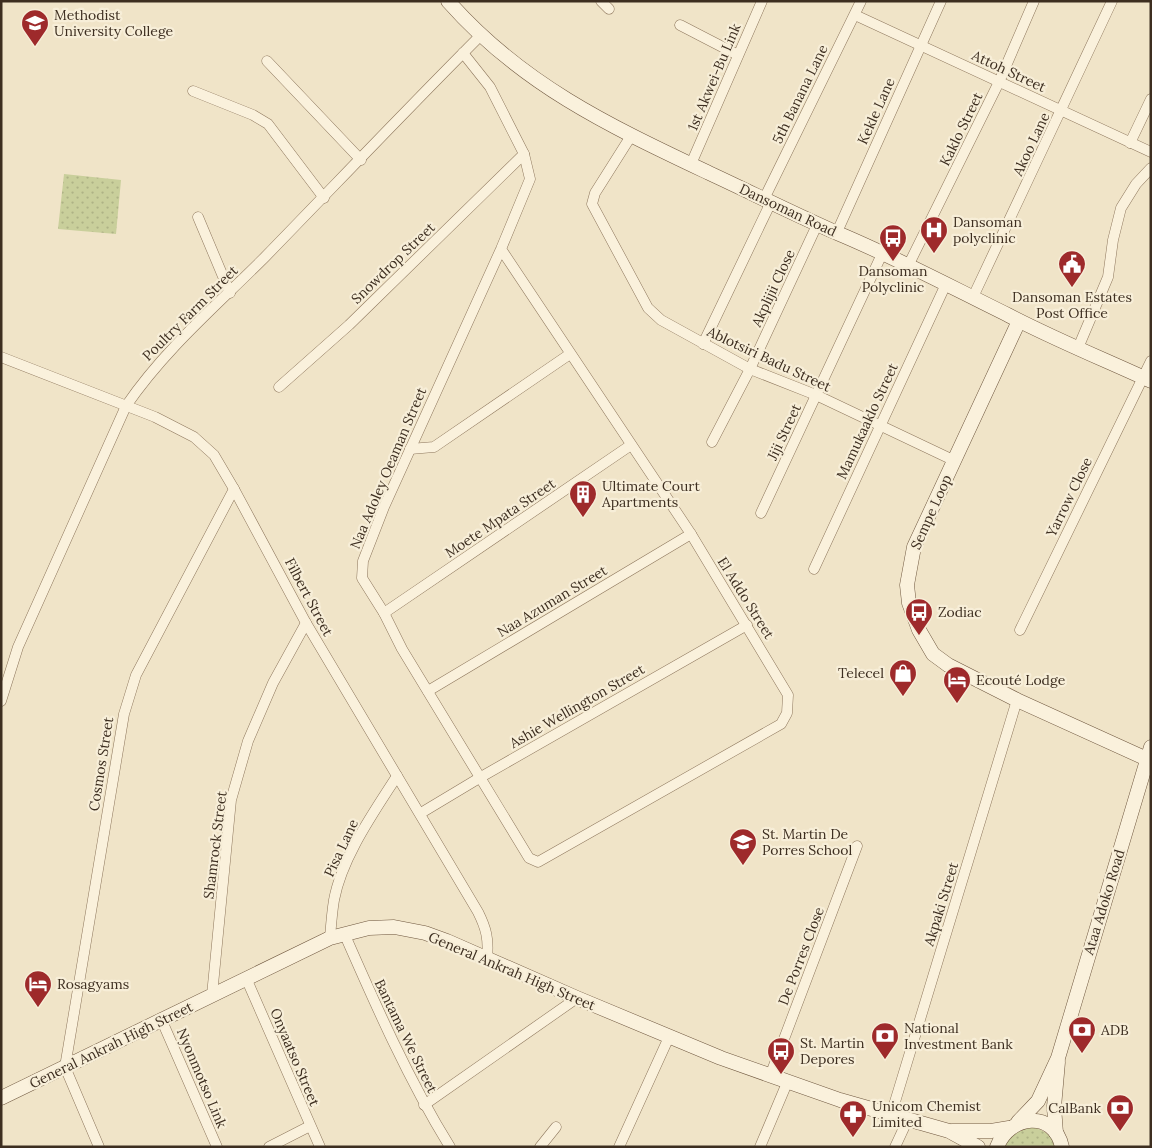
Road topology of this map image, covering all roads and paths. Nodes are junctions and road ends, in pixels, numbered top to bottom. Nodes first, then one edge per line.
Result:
1 (448, 1) edge
2 (601, 1) edge
3 (762, 1) edge
4 (861, 1) edge
5 (942, 1) edge
6 (1034, 1) edge
7 (1112, 1) edge
8 (610, 8) dead end
9 (854, 15) junction
10 (680, 25) dead end
11 (481, 35) junction
12 (920, 45) junction
13 (463, 53) junction
14 (738, 54) junction
15 (268, 61) dead end
16 (1000, 82) junction
17 (193, 91) dead end
18 (1151, 99) edge
19 (1061, 111) junction
20 (630, 136) junction
21 (1130, 142) junction
22 (1151, 152) edge
23 (524, 154) junction
24 (361, 160) junction
25 (691, 164) junction
26 (1151, 168) edge
27 (324, 198) junction
28 (768, 200) junction
29 (198, 217) dead end
30 (817, 225) junction
31 (837, 232) junction
32 (501, 249) junction
33 (882, 254) junction
34 (908, 266) junction
35 (946, 284) junction
36 (230, 292) junction
37 (973, 297) junction
38 (1020, 321) junction
39 (703, 344) junction
40 (1078, 348) junction
41 (570, 354) junction
42 (1, 357) edge
43 (1151, 361) edge
44 (750, 368) junction
45 (1147, 379) edge
46 (279, 387) dead end
47 (816, 395) junction
48 (126, 406) junction
49 (878, 427) junction
50 (712, 442) dead end
51 (631, 445) junction
52 (410, 449) junction
53 (953, 460) junction
54 (234, 489) junction
55 (760, 512) dead end
56 (691, 534) junction
57 (814, 569) dead end
58 (384, 613) junction
59 (306, 623) junction
60 (748, 625) junction
61 (1020, 630) dead end
62 (428, 692) junction
63 (1016, 700) junction
64 (1, 701) edge
65 (1149, 756) edge
66 (397, 776) junction
67 (481, 777) junction
68 (421, 813) junction
69 (857, 846) dead end
70 (529, 858) joint
71 (344, 933) junction
72 (330, 938) junction
73 (487, 958) junction
74 (246, 978) junction
75 (212, 996) junction
76 (577, 998) junction
77 (162, 1020) junction
78 (669, 1037) junction
79 (1058, 1058) junction
80 (65, 1068) junction
81 (770, 1076) junction
82 (787, 1083) junction
83 (1, 1098) edge
84 (424, 1105) junction
85 (891, 1115) junction
86 (908, 1119) junction
87 (1013, 1125) junction
88 (310, 1126) junction
89 (556, 1127) dead end
90 (950, 1131) junction
91 (1061, 1142) edge
92 (99, 1147) edge
93 (217, 1147) edge
94 (269, 1147) edge
95 (320, 1147) edge
96 (450, 1147) edge
97 (540, 1147) edge
98 (619, 1147) edge
99 (760, 1147) edge
100 (896, 1147) edge
101 (978, 1147) edge
102 (997, 1147) edge

1 - 11 main road, Dansoman Road
2 - 8 street
3 - 14 street, 1st Akwei-Bu Link
4 - 9 street, 5th Banana Lane
5 - 12 street, Kekle Lane
6 - 16 street, Kaklo Street
7 - 19 street, Akoo Lane
9 - 12 street, Attoh Street
9 - 28 street, 5th Banana Lane
10 - 14 street
11 - 13 street, Poultry Farm Street
11 - 20 main road, Dansoman Road
12 - 16 street, Attoh Street
12 - 31 street, Kekle Lane
13 - 23 street, Naa Adoley Oeaman Street
13 - 24 street, Poultry Farm Street
14 - 25 street, 1st Akwei-Bu Link
15 - 24 street
16 - 19 street, Attoh Street
16 - 34 street, Kaklo Street
17 - 27 street
18 - 21 street
19 - 21 street, Attoh Street
19 - 37 street, Akoo Lane
20 - 25 main road, Dansoman Road
20 - 39 street, Ablotsiri Badu Street
21 - 22 street, Attoh Street
23 - 32 street, Naa Adoley Oeaman Street
23 - 46 street, Snowdrop Street
24 - 27 street, Poultry Farm Street
25 - 28 main road, Dansoman Road
26 - 40 street
27 - 36 street, Poultry Farm Street
28 - 30 main road, Dansoman Road
28 - 39 street, 5th Banana Lane
29 - 36 street
30 - 31 main road, Dansoman Road
30 - 44 street, Akplijii Close
31 - 33 main road, Dansoman Road
32 - 41 street, El Addo Street
32 - 52 street, Naa Adoley Oeaman Street
33 - 34 main road, Dansoman Road
33 - 47 street, Jiji Street
34 - 35 main road, Dansoman Road
35 - 37 main road, Dansoman Road
35 - 49 street, Mamukaaklo Street
36 - 48 street, Poultry Farm Street
37 - 38 main road, Dansoman Road
38 - 40 main road, Dansoman Road
38 - 53 main road, Sempe Loop
39 - 44 street, Ablotsiri Badu Street
40 - 45 main road, Dansoman Road
41 - 51 street, El Addo Street
41 - 52 street
42 - 48 street, Filbert Street
43 - 45 street, Yarrow Close
44 - 47 street, Ablotsiri Badu Street
44 - 50 street, Akplijii Close
45 - 61 street, Yarrow Close
47 - 49 street, Ablotsiri Badu Street
47 - 55 street, Jiji Street
48 - 54 street, Filbert Street
48 - 64 street, Poultry Farm Street
49 - 53 street, Ablotsiri Badu Street
49 - 57 street, Mamukaaklo Street
51 - 56 street, El Addo Street
51 - 58 street, Moete Mpata Street
52 - 58 street, Naa Adoley Oeaman Street
53 - 63 main road, Sempe Loop
54 - 59 street, Filbert Street
54 - 80 street, Cosmos Street
56 - 60 street, El Addo Street
56 - 62 street, Naa Azuman Street
58 - 62 street, Naa Adoley Oeaman Street
59 - 66 street, Filbert Street
59 - 75 street, Shamrock Street
60 - 67 street, Ashie Wellington Street
60 - 70 street, El Addo Street
62 - 67 street, Naa Adoley Oeaman Street
63 - 65 main road, Sempe Loop
63 - 85 street, Akpaki Street
65 - 79 main road, Ataa Adoko Road
66 - 68 street, Filbert Street
66 - 72 street, Pisa Lane
67 - 68 street, Ashie Wellington Street
67 - 70 street, Naa Adoley Oeaman Street
68 - 73 street, Filbert Street
69 - 81 street, De Porres Close
71 - 72 main road, General Ankrah High Street
71 - 73 main road, General Ankrah High Street
71 - 84 street, Bantama We Street
72 - 74 main road, General Ankrah High Street
73 - 76 main road, General Ankrah High Street
74 - 75 main road, General Ankrah High Street
74 - 88 street, Onyaatso Street
75 - 77 main road, General Ankrah High Street
76 - 78 main road, General Ankrah High Street
76 - 84 street
77 - 80 main road, General Ankrah High Street
77 - 93 street, Nyonmotso Link
78 - 81 main road, General Ankrah High Street
78 - 98 street
79 - 87 main road, Ataa Adoko Road
79 - 91 main road, Ataa Adoko Road
80 - 83 main road, General Ankrah High Street
80 - 92 street
81 - 82 main road, General Ankrah High Street
82 - 85 main road, General Ankrah High Street
82 - 99 street
84 - 96 street, Bantama We Street
85 - 86 main road, General Ankrah High Street
86 - 90 main road, General Ankrah High Street
86 - 100 street
87 - 90 main road, General Ankrah High Street
87 - 91 main road, General Ankrah High Street
87 - 102 main road, Ataa Adoko Road
88 - 94 street
88 - 95 street, Onyaatso Street
89 - 97 street
90 - 101 main road, General Ankrah High Street

